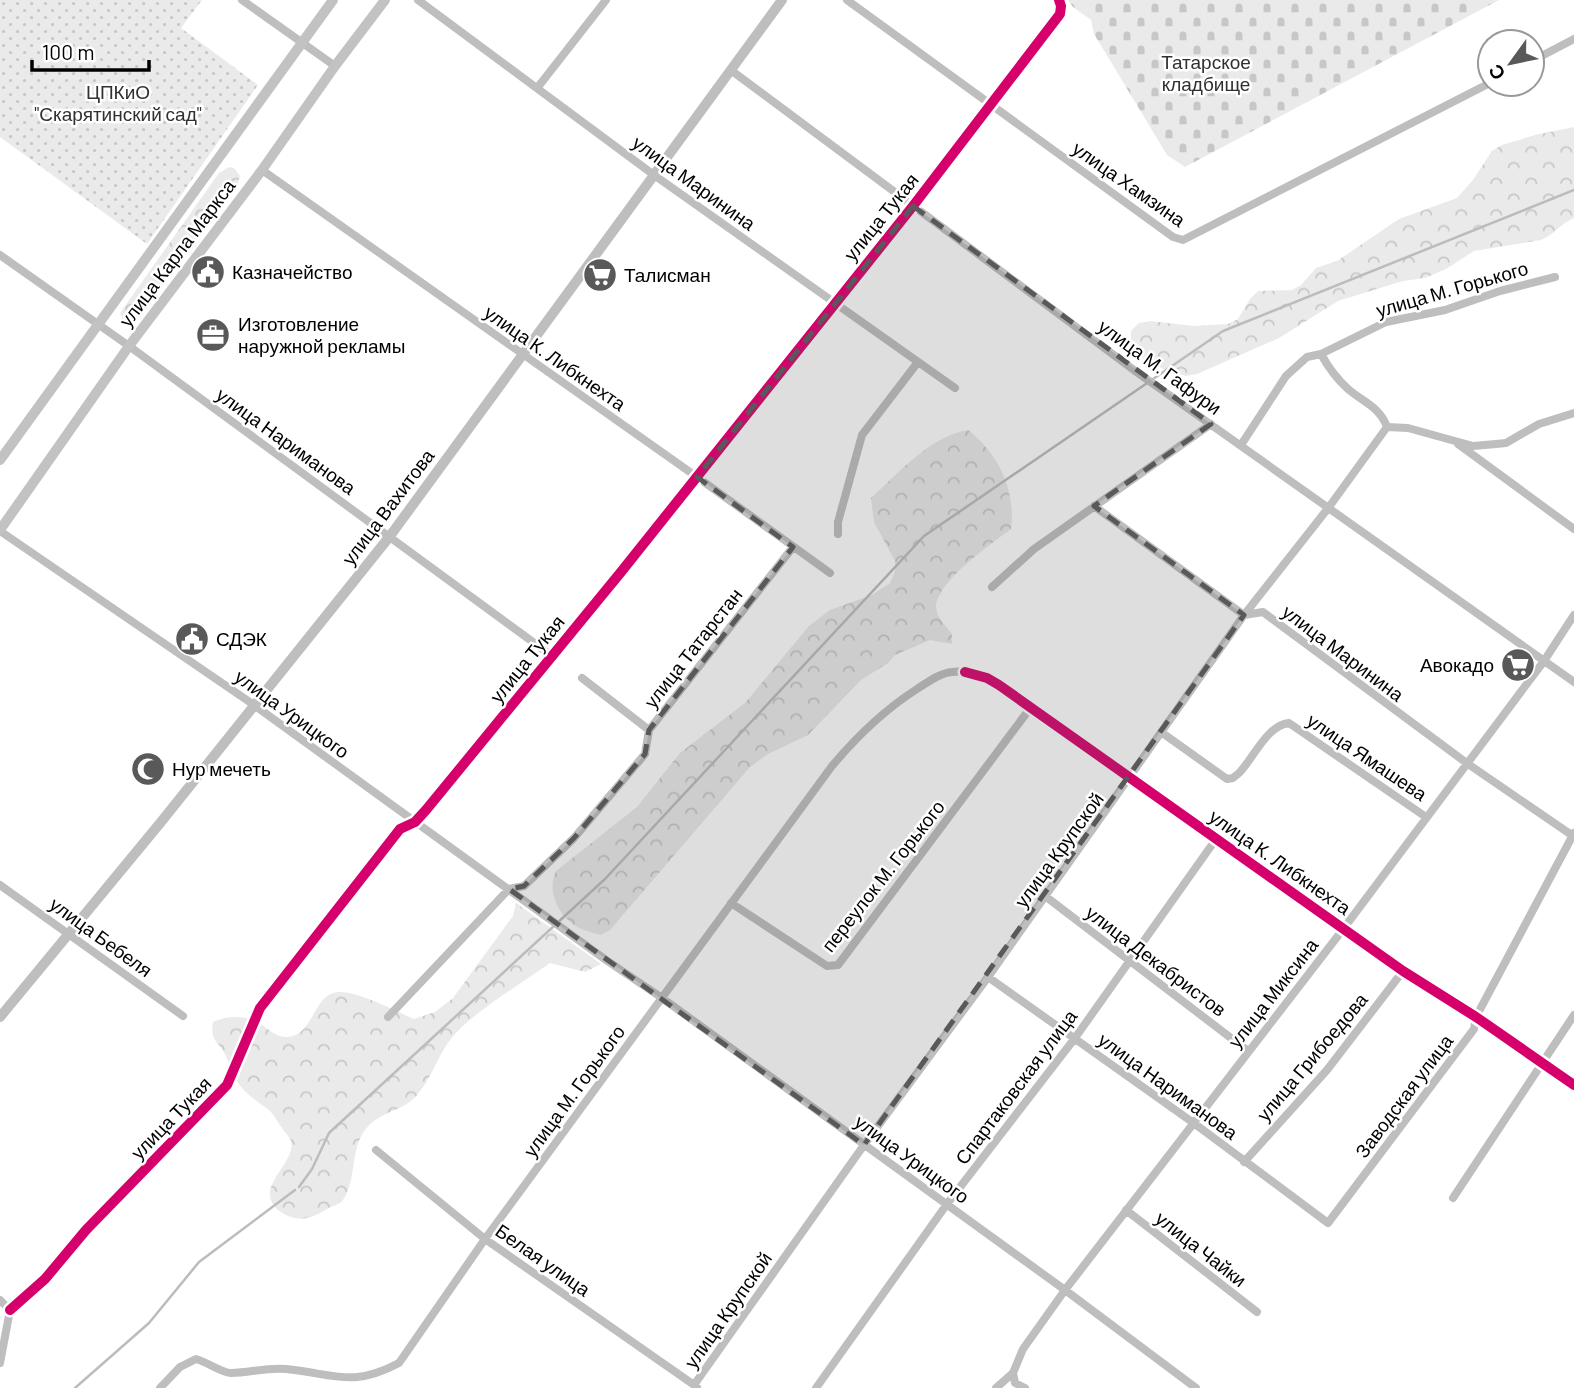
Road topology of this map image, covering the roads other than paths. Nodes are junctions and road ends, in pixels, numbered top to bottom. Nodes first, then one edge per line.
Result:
1 (242, 0) edge
2 (333, 0) edge
3 (386, 0) edge
4 (418, 0) edge
5 (606, 0) edge
6 (782, 0) edge
7 (847, 0) edge
8 (1059, 0) edge
9 (1574, 40) edge
10 (302, 42) junction
11 (1546, 54) edge
12 (335, 66) junction
13 (732, 71) junction
14 (538, 87) junction
15 (1476, 90) edge
16 (991, 106) junction
17 (262, 170) junction
18 (654, 175) junction
19 (914, 206) junction
20 (0, 255) edge
21 (1555, 277) dead end
22 (834, 303) junction
23 (97, 324) junction
24 (129, 346) junction
25 (523, 354) junction
26 (1321, 354) junction
27 (918, 362) junction
28 (955, 388) dead end
29 (1574, 413) edge
30 (1211, 424) junction
31 (1387, 427) junction
32 (1456, 442) junction
33 (1241, 445) junction
34 (0, 460) edge
35 (697, 477) junction
36 (1094, 506) junction
37 (1328, 507) junction
38 (1574, 529) edge
39 (0, 531) edge
40 (838, 534) dead end
41 (390, 536) junction
42 (793, 547) junction
43 (830, 573) dead end
44 (992, 587) dead end
45 (1244, 615) junction
46 (1574, 615) edge
47 (552, 656) junction
48 (1544, 661) junction
49 (965, 672) joint
50 (582, 678) dead end
51 (1574, 682) edge
52 (254, 705) junction
53 (1031, 707) junction
54 (649, 730) junction
55 (1161, 732) junction
56 (1468, 764) junction
57 (1130, 778) junction
58 (1426, 817) junction
59 (415, 822) junction
60 (1573, 834) edge
61 (1216, 839) junction
62 (0, 885) edge
63 (509, 889) junction
64 (1045, 896) junction
65 (731, 902) junction
66 (1345, 928) junction
67 (69, 933) junction
68 (1131, 961) junction
69 (1403, 971) junction
70 (988, 977) junction
71 (662, 998) junction
72 (1574, 1015) edge
73 (183, 1016) dead end
74 (0, 1017) edge
75 (387, 1017) dead end
76 (1476, 1017) junction
77 (1075, 1038) junction
78 (1248, 1051) junction
79 (1543, 1064) junction
80 (1574, 1085) edge
81 (1195, 1124) junction
82 (864, 1145) junction
83 (376, 1150) dead end
84 (1244, 1162) junction
85 (1453, 1198) dead end
86 (947, 1204) junction
87 (1126, 1210) junction
88 (1328, 1223) joint
89 (485, 1239) junction
90 (1065, 1290) junction
91 (0, 1300) edge
92 (10, 1310) junction
93 (1257, 1312) dead end
94 (1, 1349) edge
95 (0, 1363) edge
96 (1013, 1373) junction
97 (696, 1387) edge
98 (160, 1388) edge
99 (816, 1388) edge
100 (996, 1388) edge
101 (1025, 1388) edge
102 (1196, 1388) edge

1 - 10 street
2 - 10 main road, улица Карла Маркса
3 - 12 main road, улица Карла Маркса
4 - 14 street, улица Маринина
5 - 14 street
6 - 13 street, улица Вахитова
7 - 16 street, улица Хамзина
8 - 16 street, улица Тукая
9 - 11 street
10 - 12 street
10 - 23 main road, улица Карла Маркса
12 - 17 main road, улица Карла Маркса
13 - 18 street, улица Вахитова
13 - 19 street, улица М. Гафури
14 - 18 street, улица Маринина
15 - 16 street, улица Хамзина
16 - 19 street, улица Тукая
17 - 24 main road, улица Карла Маркса
17 - 25 street, улица К. Либкнехта
18 - 22 street, улица Маринина
18 - 25 street, улица Вахитова
19 - 22 street, улица Тукая
19 - 30 street, улица М. Гафури
20 - 23 street, улица Нариманова
21 - 26 street, улица М. Горького
22 - 27 street, улица Маринина
22 - 35 street, улица Тукая
23 - 24 street, улица Нариманова
23 - 34 main road, улица Карла Маркса
24 - 39 main road, улица Карла Маркса
24 - 41 street, улица Нариманова
25 - 35 street, улица К. Либкнехта
25 - 41 street, улица Вахитова
26 - 31 street
26 - 33 street, улица М. Горького
27 - 28 street, улица Маринина
27 - 40 street
29 - 32 street
30 - 33 street, улица М. Гафури
30 - 36 street
31 - 32 street
31 - 37 street, улица Крупской
32 - 38 street
33 - 37 street, улица М. Гафури
35 - 42 street, улица К. Либкнехта
35 - 47 street, улица Тукая
36 - 44 street
36 - 45 street, улица Маринина
37 - 45 street, улица Крупской
37 - 48 street, улица М. Гафури
39 - 52 street, улица Урицкого
41 - 47 street, улица Нариманова
41 - 52 street, улица Вахитова
42 - 43 street, улица К. Либкнехта
42 - 54 street, улица Татарстан
45 - 55 street, улица Крупской
45 - 56 street, улица Маринина
46 - 48 street, улица Миксина
47 - 59 street, улица Тукая
48 - 51 street, улица М. Гафури
48 - 56 street, улица Миксина
49 - 53 street, улица К. Либкнехта
49 - 65 street, улица М. Горького
50 - 54 street
52 - 59 street, улица Урицкого
52 - 67 street, улица Вахитова
53 - 57 street, улица К. Либкнехта
53 - 65 street, переулок М. Горького
54 - 63 street, улица Татарстан
55 - 57 street, улица Крупской
55 - 58 street, улица Ямашева
56 - 58 street, улица Миксина
56 - 60 street, улица Маринина
57 - 61 street, улица К. Либкнехта
57 - 64 street, улица Крупской
58 - 66 street, улица Миксина
59 - 63 street, улица Урицкого
59 - 92 street, улица Тукая
60 - 76 street, Заводская улица
61 - 66 street, улица К. Либкнехта
61 - 68 street, Спартаковская улица
62 - 67 street, улица Бебеля
63 - 71 street, улица Урицкого
63 - 75 street, улица Татарстан
64 - 68 street, улица Декабристов
64 - 70 street, улица Крупской
65 - 71 street, улица М. Горького
66 - 69 street, улица К. Либкнехта
66 - 78 street, улица Миксина
67 - 73 street, улица Бебеля
67 - 74 street, улица Вахитова
68 - 77 street, Спартаковская улица
68 - 78 street, улица Декабристов
69 - 76 street, улица К. Либкнехта
69 - 84 street, улица Грибоедова
70 - 77 street, улица Нариманова
70 - 82 street, улица Крупской
71 - 82 street, улица Урицкого
71 - 89 street, улица М. Горького
72 - 79 street
76 - 79 street, улица К. Либкнехта
76 - 88 street, Заводская улица
77 - 81 street, улица Нариманова
77 - 86 street, Спартаковская улица
78 - 81 street, улица Миксина
79 - 80 street, улица К. Либкнехта
79 - 85 street
81 - 84 street, улица Нариманова
81 - 87 street, улица Миксина
82 - 86 street, улица Урицкого
82 - 97 street, улица Крупской
83 - 89 street, Белая улица
84 - 88 street, улица Нариманова
86 - 90 street, улица Урицкого
86 - 99 street, Спартаковская улица
87 - 90 street, улица Миксина
87 - 93 street, улица Чайки
89 - 97 street, Белая улица
89 - 98 street, улица М. Горького
90 - 96 street, улица Миксина
90 - 102 street, улица Урицкого
91 - 92 street
92 - 94 street
94 - 95 street
96 - 100 street, улица Миксина
96 - 101 street

